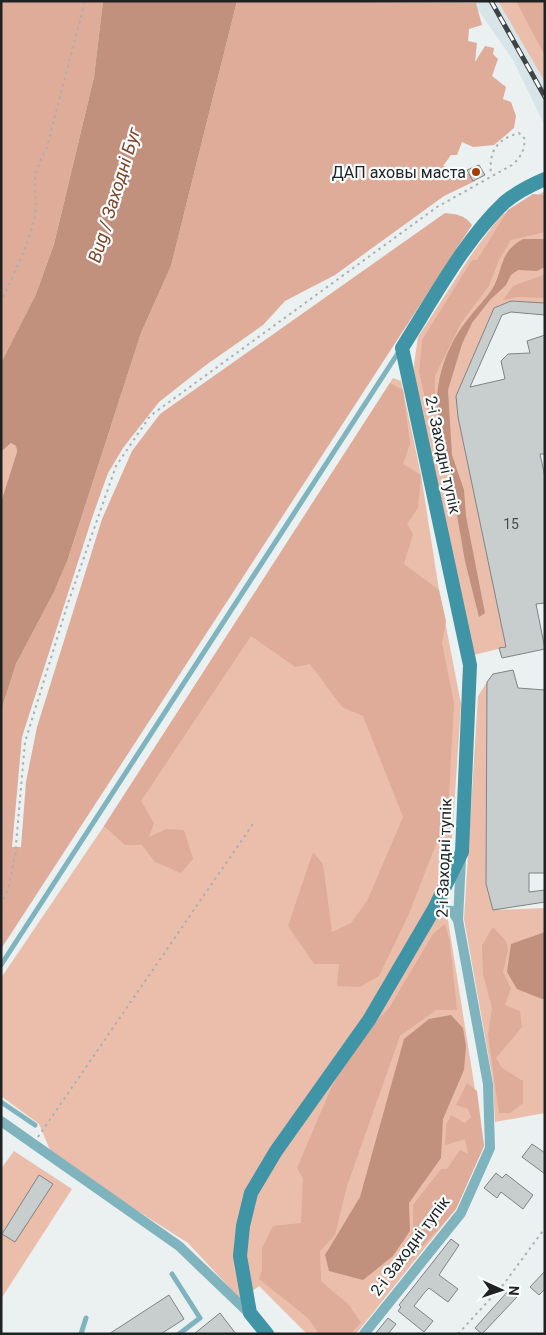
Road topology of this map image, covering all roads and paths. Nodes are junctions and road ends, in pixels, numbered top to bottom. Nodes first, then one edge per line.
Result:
1 (85, 1) edge
2 (491, 175) junction
3 (545, 179) edge
4 (1, 303) edge
5 (402, 348) junction
6 (255, 821) dead end
7 (462, 852) junction
8 (1, 905) edge
9 (434, 909) junction
10 (458, 920) junction
11 (1, 965) edge
12 (1, 1102) edge
13 (1, 1121) edge
14 (35, 1125) dead end
15 (33, 1144) junction
16 (545, 1228) edge
17 (172, 1274) dead end
18 (86, 1318) dead end
19 (256, 1320) junction
20 (81, 1334) edge
21 (179, 1334) edge
22 (267, 1334) edge
23 (364, 1334) edge
24 (458, 1334) edge

1 - 4 path
2 - 2 path
2 - 8 path
3 - 5 main road
5 - 7 main road, 2-і Заходні тупік
5 - 11 lane
6 - 15 path
7 - 9 main road
7 - 10 street, 2-і Заходні тупік
9 - 10 street
9 - 19 main road
10 - 23 street, 2-і Заходні тупік
12 - 14 lane
13 - 15 street
15 - 19 street
16 - 24 path
17 - 21 lane
18 - 20 lane
19 - 22 main road

